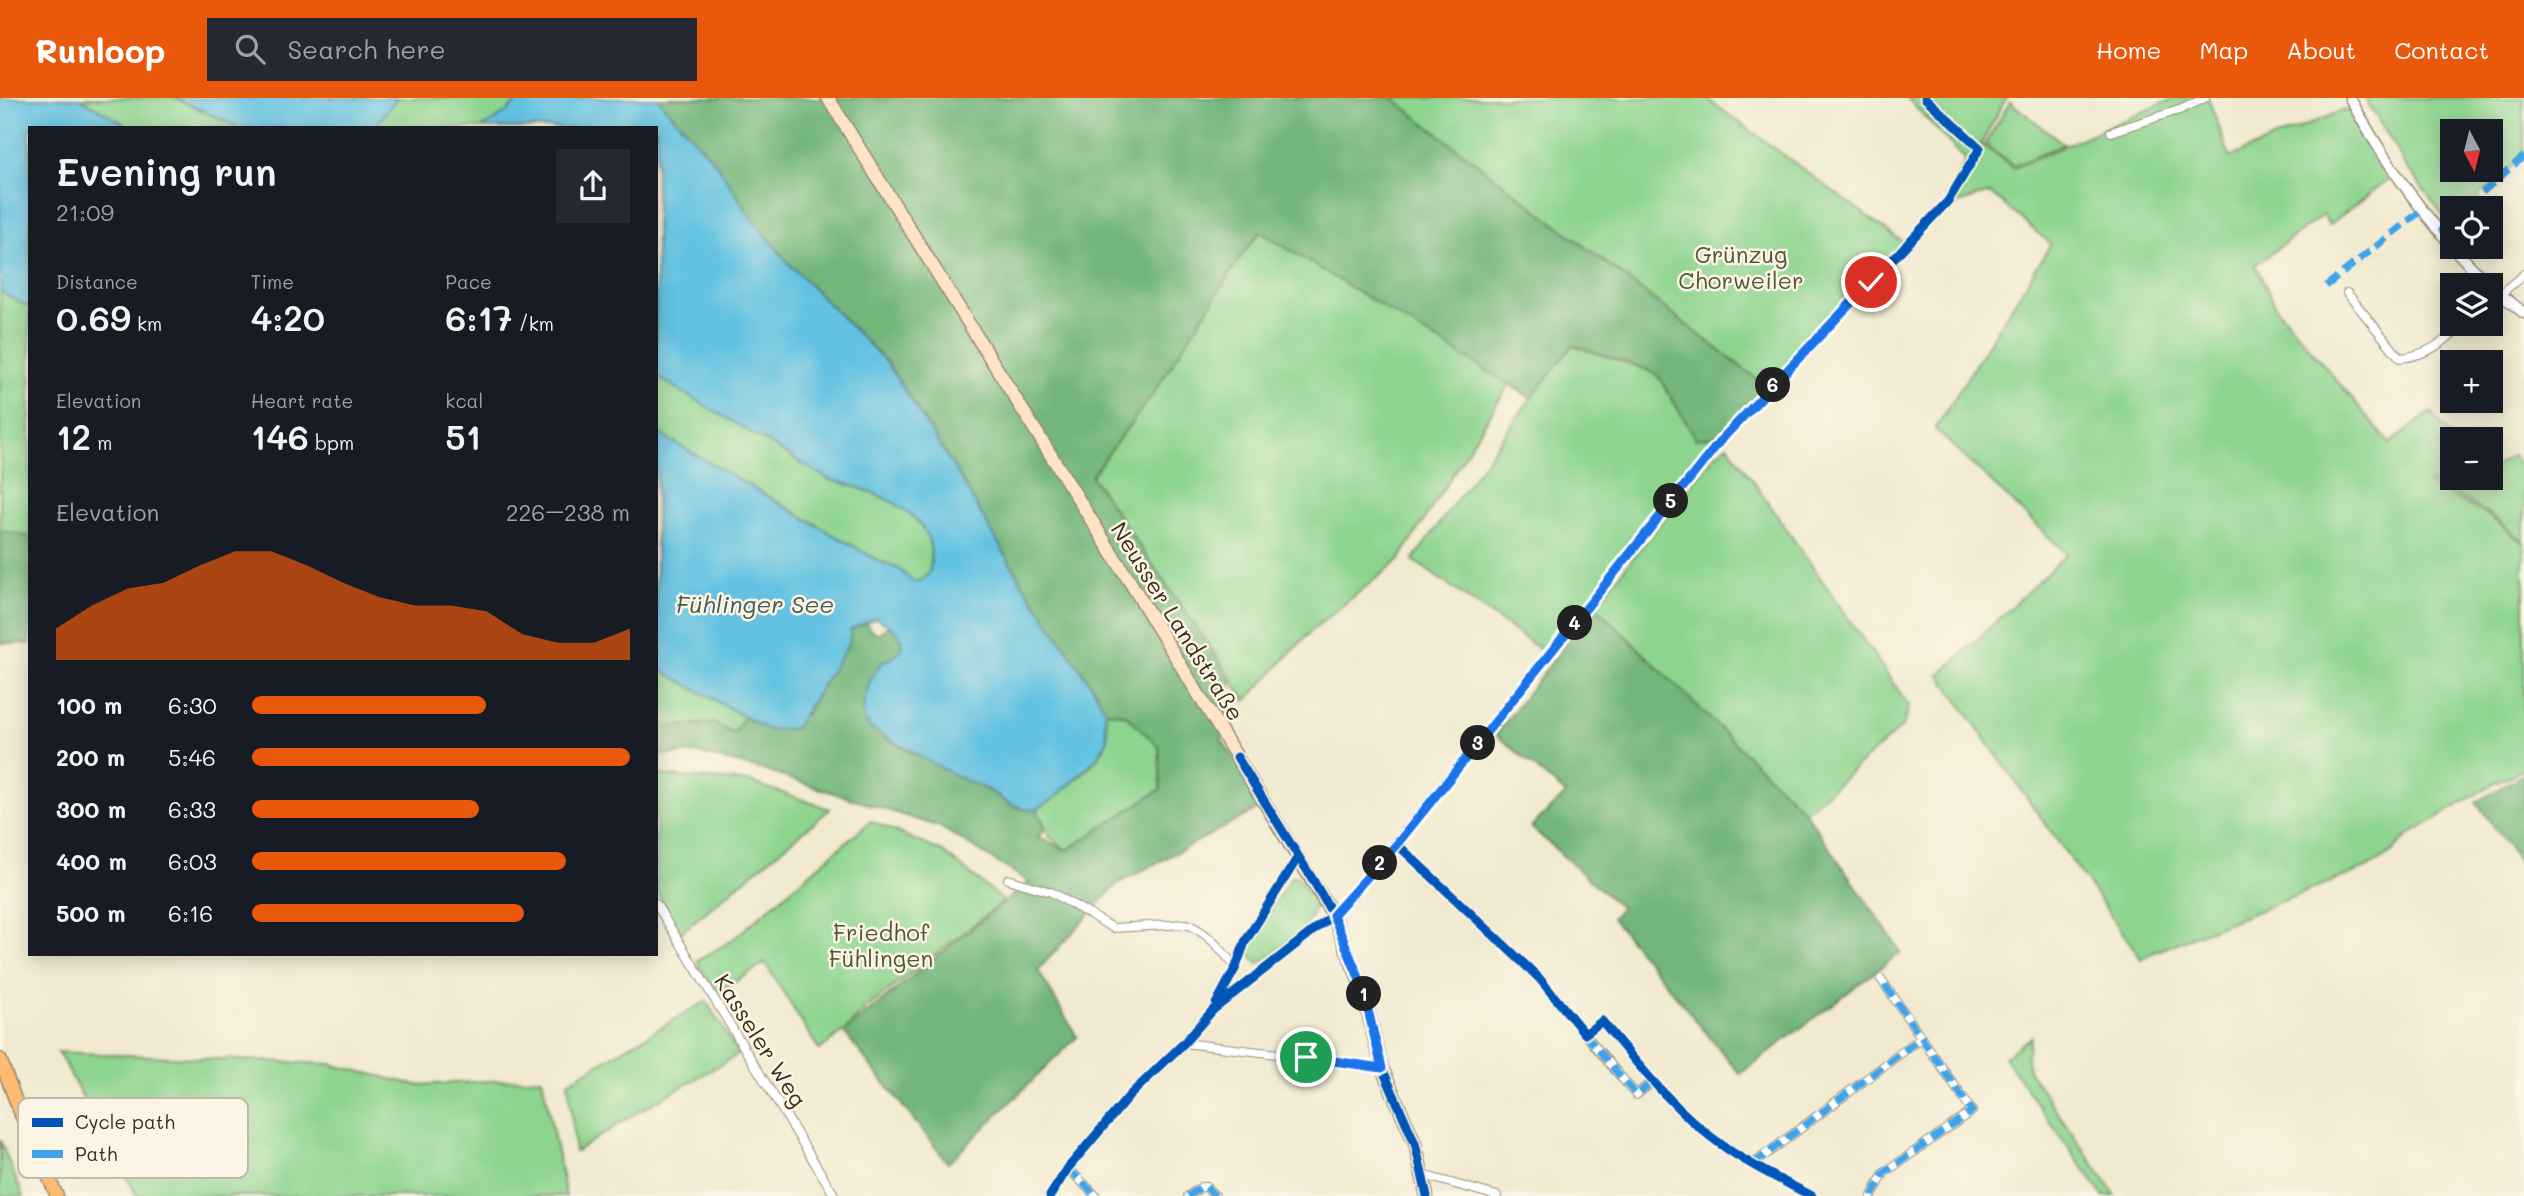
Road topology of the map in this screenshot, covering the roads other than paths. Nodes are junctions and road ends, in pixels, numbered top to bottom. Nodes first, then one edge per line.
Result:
1 (828, 98) edge
2 (2206, 98) edge
3 (2350, 98) edge
4 (2111, 132) dead end
5 (2440, 231) edge
6 (1914, 238) dead end
7 (2464, 259) edge
8 (2478, 273) edge
9 (2524, 274) edge
10 (2503, 292) edge
11 (2347, 293) dead end
12 (2503, 303) edge
13 (2524, 313) edge
14 (2450, 336) edge
15 (1397, 844) junction
16 (1298, 857) junction
17 (1008, 879) dead end
18 (658, 907) edge
19 (1333, 915) junction
20 (1236, 967) junction
21 (1881, 979) dead end
22 (1213, 1010) junction
23 (1585, 1034) junction
24 (1921, 1038) junction
25 (1184, 1042) junction
26 (0, 1059) edge
27 (1382, 1068) junction
28 (1653, 1082) junction
29 (18, 1107) edge
30 (1753, 1164) junction
31 (1068, 1168) junction
32 (1423, 1175) junction
33 (49, 1178) edge
34 (57, 1196) edge
35 (835, 1196) edge
36 (1050, 1196) edge
37 (1096, 1196) edge
38 (1188, 1196) edge
39 (1215, 1196) edge
40 (1427, 1196) edge
41 (1497, 1196) edge
42 (1812, 1196) edge
43 (1872, 1196) edge

1 - 16 main road, Neusser Landstraße
2 - 4 street
3 - 5 street
6 - 15 street
7 - 8 street
9 - 10 street
11 - 14 street
12 - 13 street
15 - 19 street
15 - 23 street
16 - 19 main road, Neusser Landstraße
16 - 20 street
17 - 20 street
18 - 35 street, Kasseler Weg
19 - 22 street
19 - 27 main road, Neusser Landstraße
20 - 22 street
21 - 24 street
22 - 25 street
23 - 28 street
23 - 28 street
24 - 30 street
24 - 43 street
25 - 27 street
25 - 31 street
26 - 29 main road
27 - 32 main road, Neusser Landstraße
28 - 30 street
30 - 42 street
31 - 36 street
31 - 37 street
32 - 40 main road, Neusser Landstraße
32 - 41 street
33 - 34 main road
38 - 39 street

